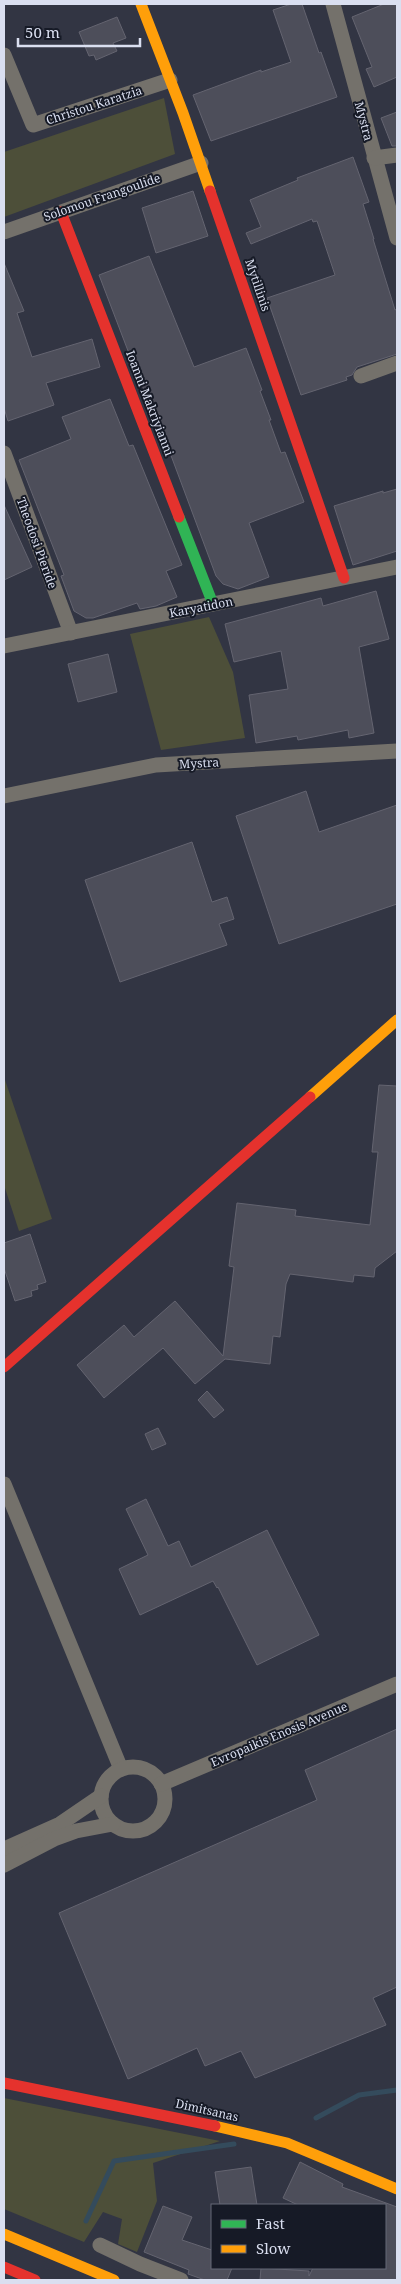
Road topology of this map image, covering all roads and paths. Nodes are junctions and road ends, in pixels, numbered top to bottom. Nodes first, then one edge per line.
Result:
1 (141, 4) edge
2 (333, 4) edge
3 (4, 55) edge
4 (170, 80) junction
5 (397, 155) edge
6 (374, 158) junction
7 (200, 163) junction
8 (61, 212) junction
9 (4, 232) edge
10 (397, 238) edge
11 (397, 363) edge
12 (361, 376) dead end
13 (4, 453) edge
14 (397, 567) edge
15 (344, 578) junction
16 (213, 604) junction
17 (71, 633) junction
18 (4, 646) edge
19 (397, 751) edge
20 (4, 796) edge
21 (397, 1020) edge
22 (4, 1367) edge
23 (4, 1484) edge
24 (397, 1684) edge
25 (121, 1769) junction
26 (161, 1784) junction
27 (101, 1796) junction
28 (113, 1824) junction
29 (4, 1849) edge
30 (4, 1865) edge
31 (4, 2083) edge
32 (397, 2189) edge
33 (4, 2234) edge
34 (100, 2245) dead end
35 (4, 2267) edge
36 (35, 2280) edge
37 (114, 2280) edge
38 (181, 2280) edge

1 - 4 main road, Mytillinis
2 - 6 street, Mystra
3 - 4 street, Christou Karatzia
4 - 7 main road, Mytillinis
5 - 6 street
6 - 10 street, Mystra
7 - 8 street, Solomou Frangoulide
7 - 15 main road, Mytillinis
8 - 9 street, Solomou Frangoulide
8 - 16 main road, Ioanni Makriyianni
11 - 12 street
13 - 17 street, Theodosi Pieride
14 - 15 street, Karyatidon
15 - 16 street, Karyatidon
16 - 17 street, Karyatidon
17 - 18 street, Karyatidon
19 - 20 street, Mystra
21 - 22 main road
23 - 25 street
24 - 26 street, Evropaikis Enosis Avenue
25 - 26 street
25 - 27 street
26 - 28 street
27 - 28 street
27 - 29 street
28 - 30 street
31 - 32 main road, Dimitsanas
33 - 37 main road
34 - 38 street
35 - 36 main road

